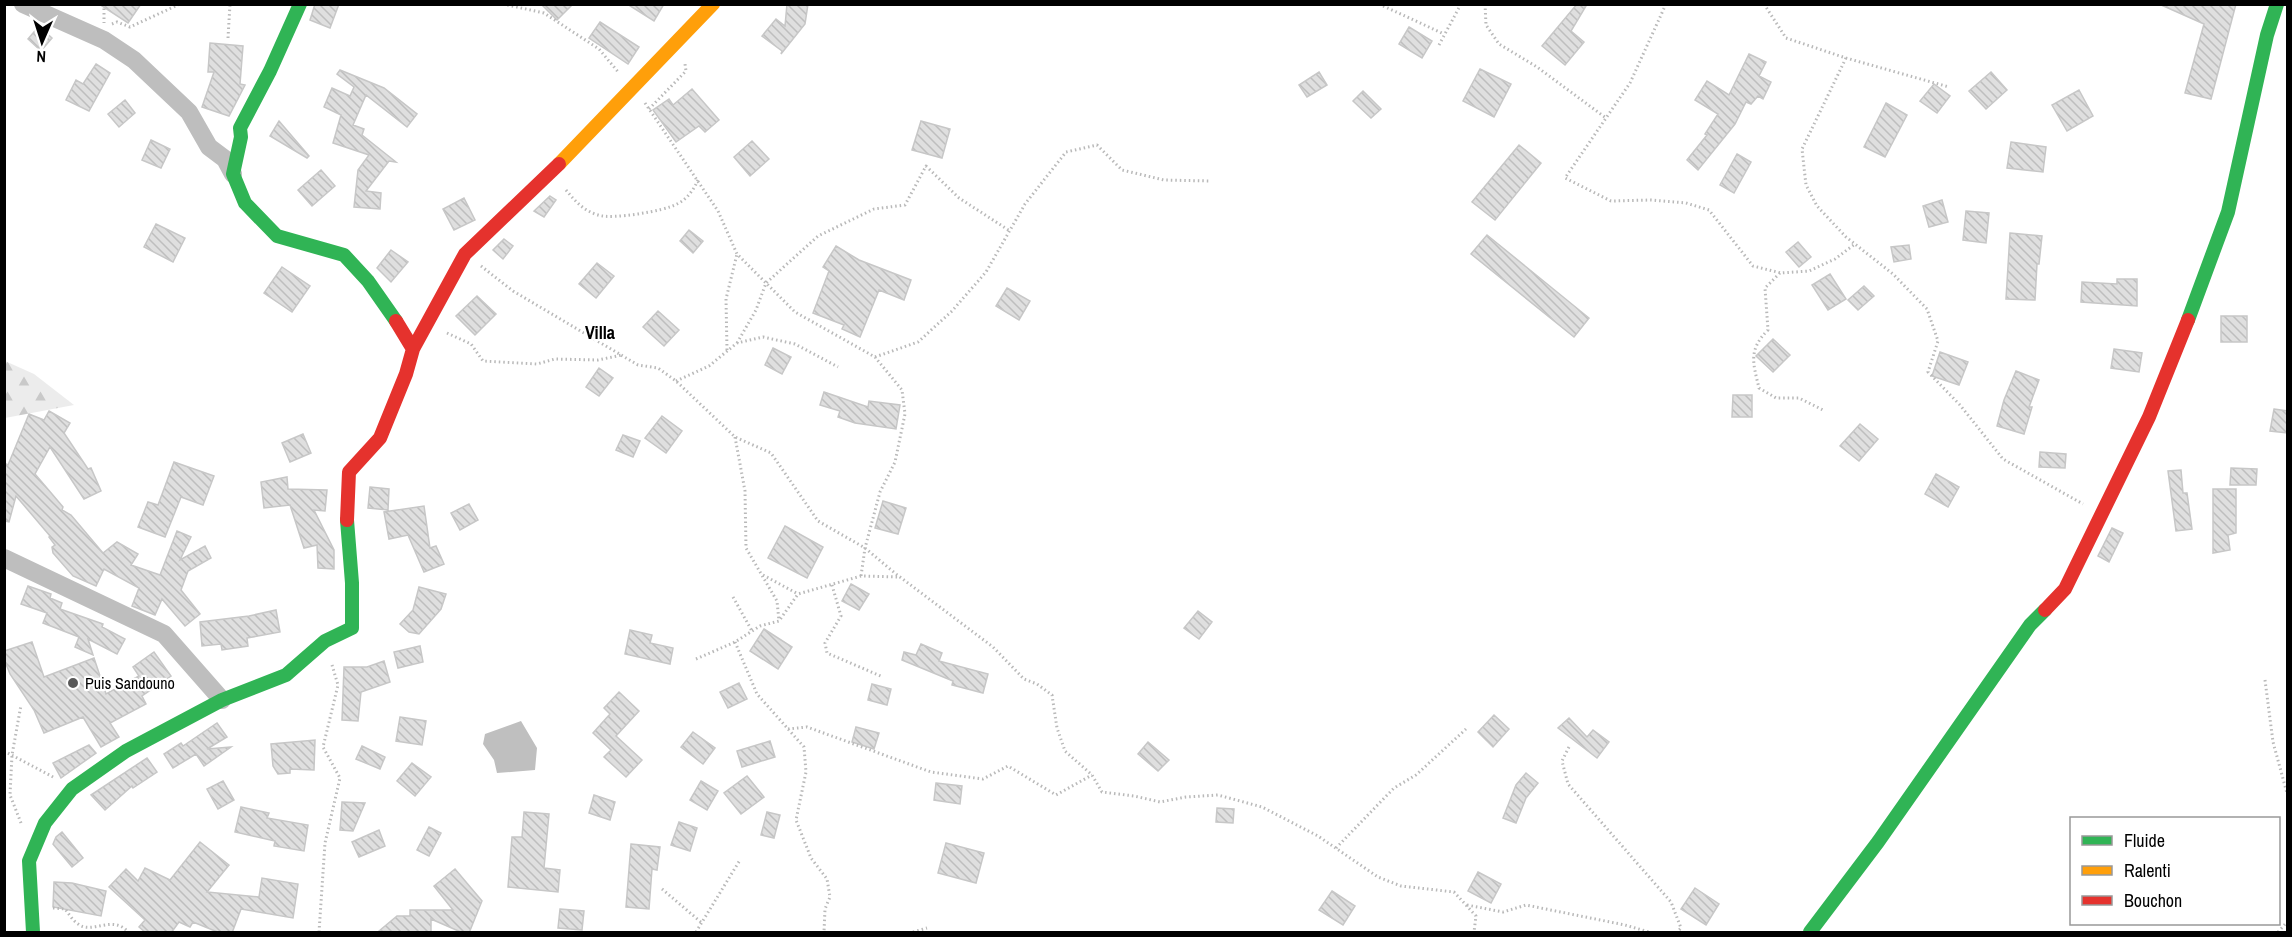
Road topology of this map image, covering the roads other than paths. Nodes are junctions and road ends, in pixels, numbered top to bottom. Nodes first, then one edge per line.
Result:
1 (23, 4) edge
2 (300, 4) edge
3 (713, 4) edge
4 (2277, 4) edge
5 (233, 174) junction
6 (413, 349) junction
7 (4, 558) edge
8 (222, 700) junction
9 (33, 933) edge
10 (1810, 933) edge

1 - 5 street
2 - 5 street
3 - 6 street
4 - 10 street
5 - 6 street
6 - 8 street
7 - 8 street
8 - 9 street

